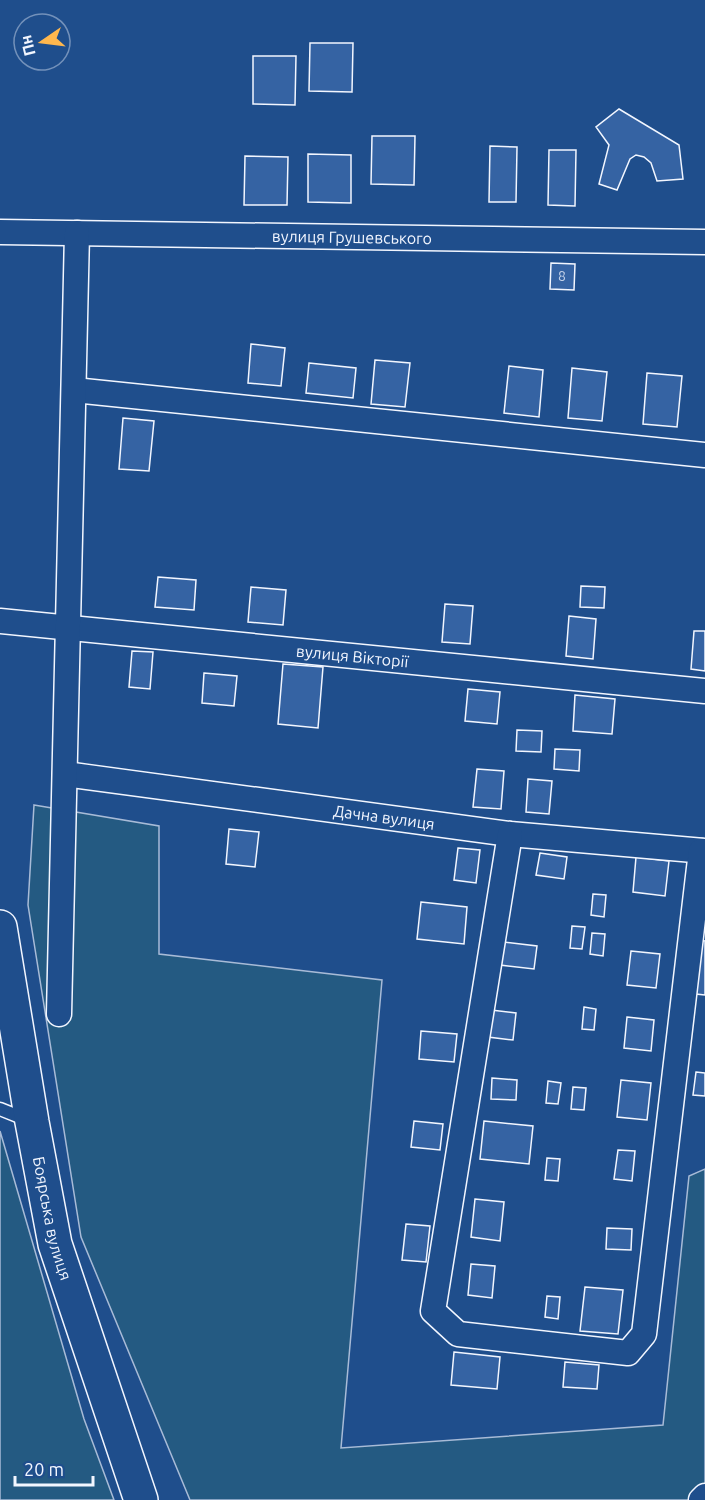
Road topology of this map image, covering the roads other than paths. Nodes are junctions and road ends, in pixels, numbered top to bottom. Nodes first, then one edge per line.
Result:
1 (0, 232) edge
2 (77, 233) junction
3 (705, 242) edge
4 (74, 390) junction
5 (705, 456) edge
6 (0, 621) edge
7 (68, 627) junction
8 (705, 692) edge
9 (65, 774) junction
10 (510, 834) junction
11 (703, 851) edge
12 (0, 927) edge
13 (59, 1014) dead end
14 (0, 1109) edge
15 (32, 1122) junction
16 (705, 1496) edge
17 (141, 1500) edge
18 (701, 1500) edge

1 - 2 street, вулиця Грушевського
2 - 3 street, вулиця Грушевського
2 - 4 street
4 - 5 street
4 - 7 street
6 - 7 street, вулиця Вікторії
7 - 8 street, вулиця Вікторії
7 - 9 street
9 - 10 street, Дачна вулиця
9 - 13 street
10 - 11 street, Дачна вулиця
10 - 11 street
12 - 15 street, Боярська вулиця
14 - 15 lane
15 - 17 street, Боярська вулиця
16 - 18 street

